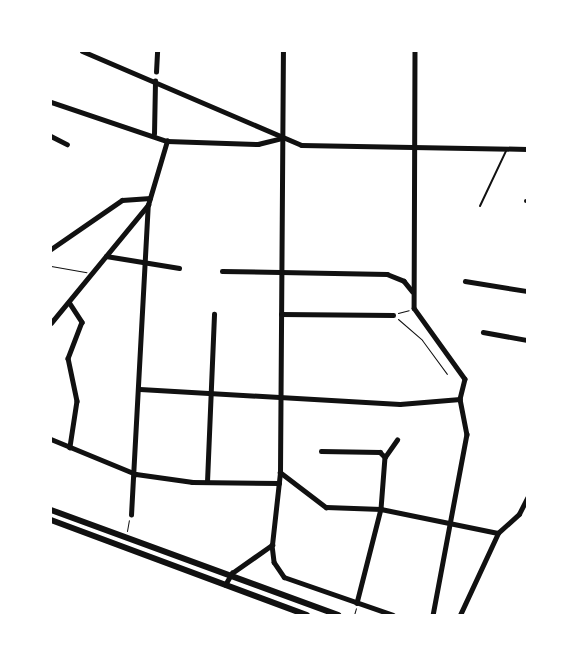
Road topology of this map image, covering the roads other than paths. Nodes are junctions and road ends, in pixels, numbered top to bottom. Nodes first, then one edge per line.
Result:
1 (82, 51) edge
2 (157, 51) edge
3 (283, 51) edge
4 (416, 51) edge
5 (156, 72) dead end
6 (155, 81) junction
7 (51, 102) edge
8 (154, 134) junction
9 (51, 136) edge
10 (282, 138) junction
11 (167, 141) junction
12 (67, 144) dead end
13 (414, 147) junction
14 (507, 148) junction
15 (527, 149) edge
16 (150, 198) junction
17 (148, 205) junction
18 (480, 206) dead end
19 (51, 249) edge
20 (106, 256) junction
21 (146, 264) junction
22 (179, 268) dead end
23 (222, 270) dead end
24 (281, 272) junction
25 (465, 281) dead end
26 (527, 291) edge
27 (412, 293) junction
28 (69, 302) junction
29 (214, 314) dead end
30 (281, 314) junction
31 (393, 315) road end
32 (51, 324) edge
33 (483, 332) dead end
34 (527, 340) edge
35 (140, 389) junction
36 (211, 392) junction
37 (280, 394) junction
38 (460, 399) junction
39 (51, 439) edge
40 (397, 440) dead end
41 (70, 447) junction
42 (322, 451) dead end
43 (385, 457) junction
44 (280, 472) junction
45 (136, 474) junction
46 (207, 482) junction
47 (279, 483) junction
48 (527, 498) edge
49 (381, 509) junction
50 (51, 510) edge
51 (131, 515) road end
52 (51, 520) edge
53 (453, 522) junction
54 (498, 533) junction
55 (272, 544) junction
56 (228, 577) junction
57 (225, 585) junction
58 (357, 603) junction
59 (295, 612) edge
60 (307, 615) edge
61 (338, 615) edge
62 (393, 615) edge
63 (433, 615) edge
64 (460, 615) edge

1 - 6 street
2 - 5 street
3 - 10 street
4 - 13 street
6 - 8 street
6 - 10 street
7 - 8 street
8 - 11 street
9 - 12 street
10 - 11 street
10 - 13 street
10 - 24 street
11 - 16 street
13 - 14 street
13 - 27 street
14 - 15 street
14 - 18 lane
16 - 17 street
16 - 19 street
17 - 20 street
17 - 21 street
20 - 21 street
20 - 28 street
21 - 22 street
21 - 35 street
23 - 24 street
24 - 27 street
24 - 30 street
25 - 26 street
27 - 38 street
28 - 32 street
28 - 41 street
29 - 36 street
30 - 31 street
30 - 37 street
33 - 34 street
35 - 36 street
35 - 45 street
36 - 37 street
36 - 46 street
37 - 38 street
37 - 44 street
38 - 53 street
39 - 41 street
40 - 43 street
41 - 45 street
42 - 43 street
43 - 49 street
44 - 47 street
44 - 49 street
45 - 46 street
45 - 51 street
46 - 47 street
47 - 55 street
48 - 54 street
49 - 53 street
49 - 58 street
50 - 56 main road
52 - 57 main road
53 - 54 street
53 - 63 street
54 - 64 street
55 - 56 street
55 - 58 street
56 - 57 street
56 - 61 main road
57 - 59 main road
58 - 62 street
59 - 60 main road

